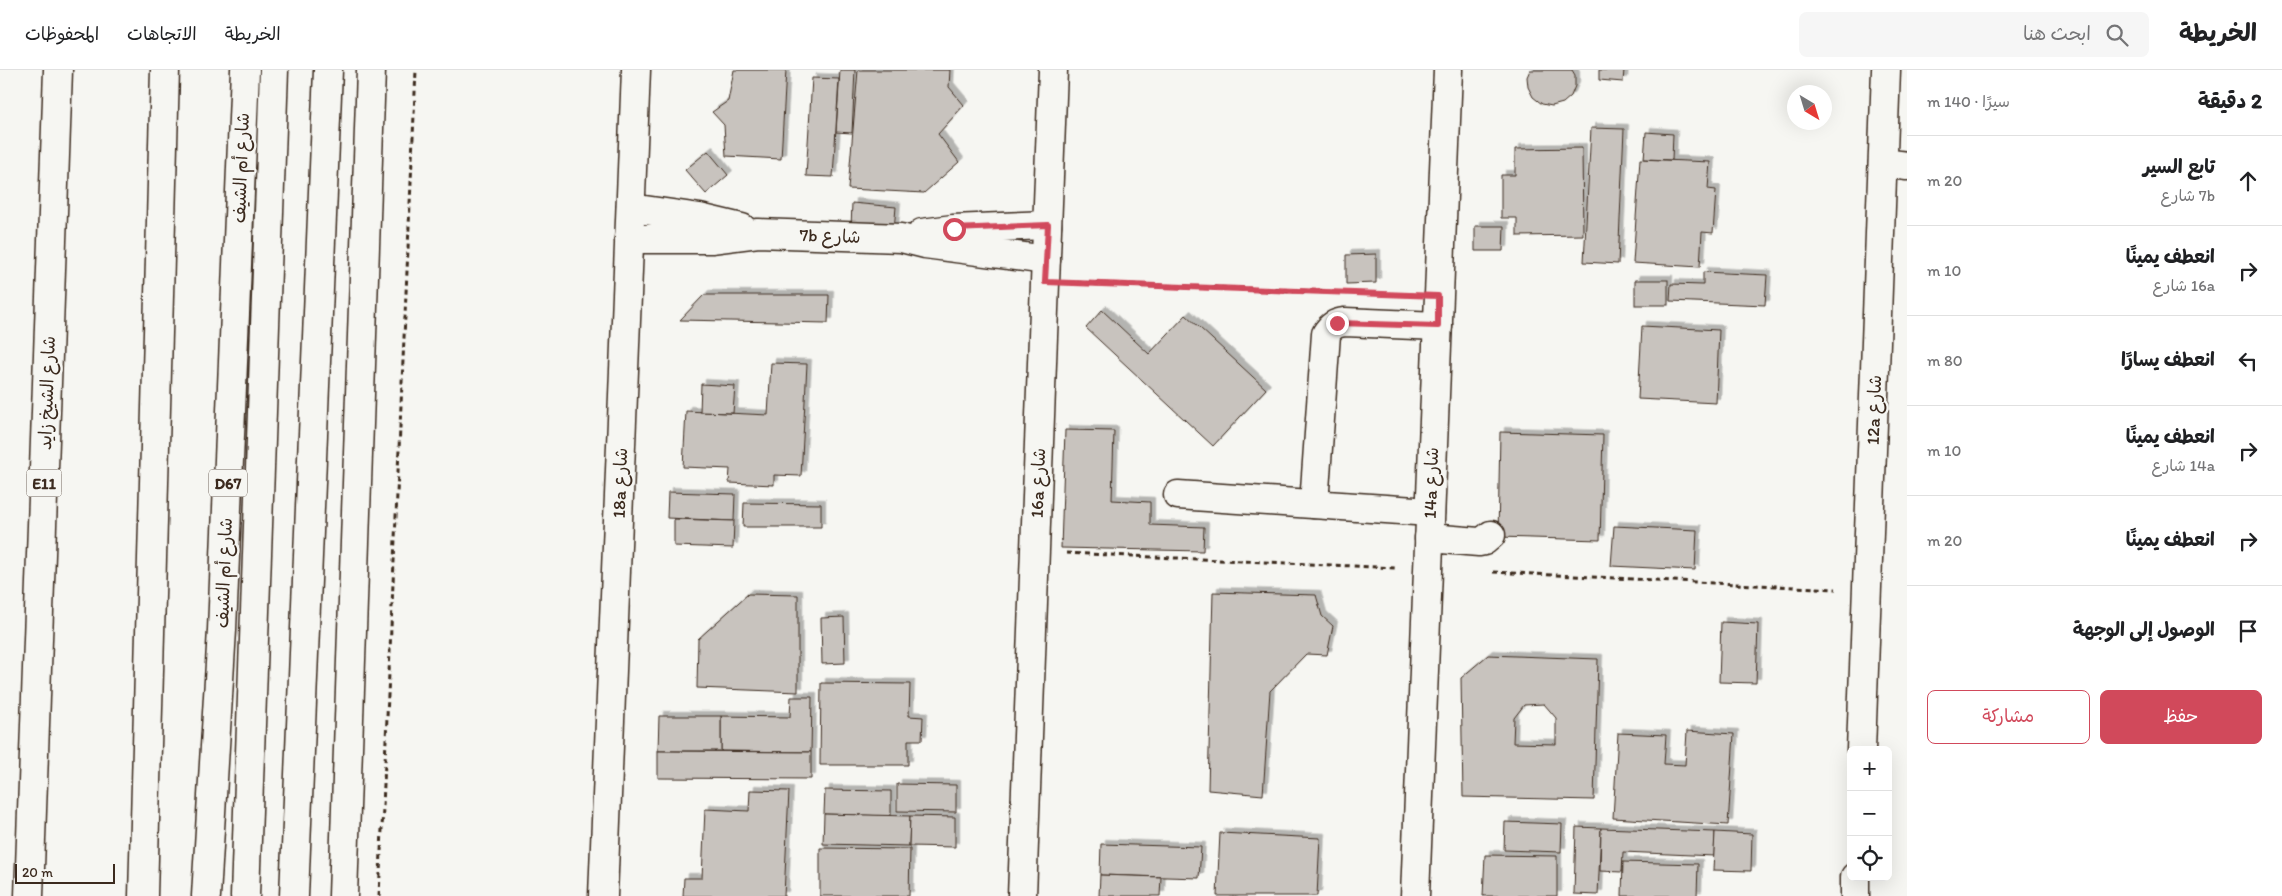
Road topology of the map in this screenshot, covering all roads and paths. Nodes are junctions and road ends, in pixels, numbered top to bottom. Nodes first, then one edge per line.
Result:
1 (58, 70) edge
2 (165, 70) edge
3 (245, 70) edge
4 (274, 70) edge
5 (328, 70) edge
6 (371, 70) edge
7 (416, 70) edge
8 (636, 70) edge
9 (1053, 70) edge
10 (1448, 70) edge
11 (1886, 70) edge
12 (1895, 129) edge
13 (1895, 164) edge
14 (631, 208) junction
15 (1048, 225) junction
16 (758, 233) junction
17 (901, 238) junction
18 (629, 239) junction
19 (1046, 271) junction
20 (1340, 292) dead end
21 (1438, 326) junction
22 (1178, 495) dead end
23 (1314, 504) junction
24 (1430, 525) junction
25 (1491, 535) dead end
26 (1861, 746) edge
27 (1855, 881) edge
28 (29, 896) edge
29 (143, 896) edge
30 (206, 896) edge
31 (244, 896) edge
32 (294, 896) edge
33 (344, 896) edge
34 (378, 896) edge
35 (603, 896) edge
36 (1022, 896) edge
37 (1415, 896) edge
38 (1854, 896) edge

1 - 28 main road, شارع الشيخ زايد / E11
2 - 29 main road
3 - 30 main road, شارع أم الشيف / D67
4 - 31 main road, D67
5 - 32 main road
6 - 33 main road
7 - 34 path
8 - 14 main road, 18a شارع
9 - 15 main road, 16a شارع
10 - 21 main road, 14a شارع
11 - 12 main road, 12a شارع
12 - 13 main road, 12a شارع
13 - 26 main road, 12a شارع
14 - 16 main road, 7b شارع
14 - 18 main road, 18a شارع
15 - 17 main road, 7b شارع
15 - 19 main road, 16a شارع
16 - 17 main road, 7b شارع
16 - 18 main road, 7b شارع
17 - 19 main road, 7b شارع
18 - 35 main road, 18a شارع
19 - 20 path
19 - 36 main road, 16a شارع
21 - 23 main road
21 - 24 main road, 14a شارع
22 - 23 main road
23 - 24 main road
24 - 25 main road
24 - 37 main road, 14a شارع
27 - 38 main road

